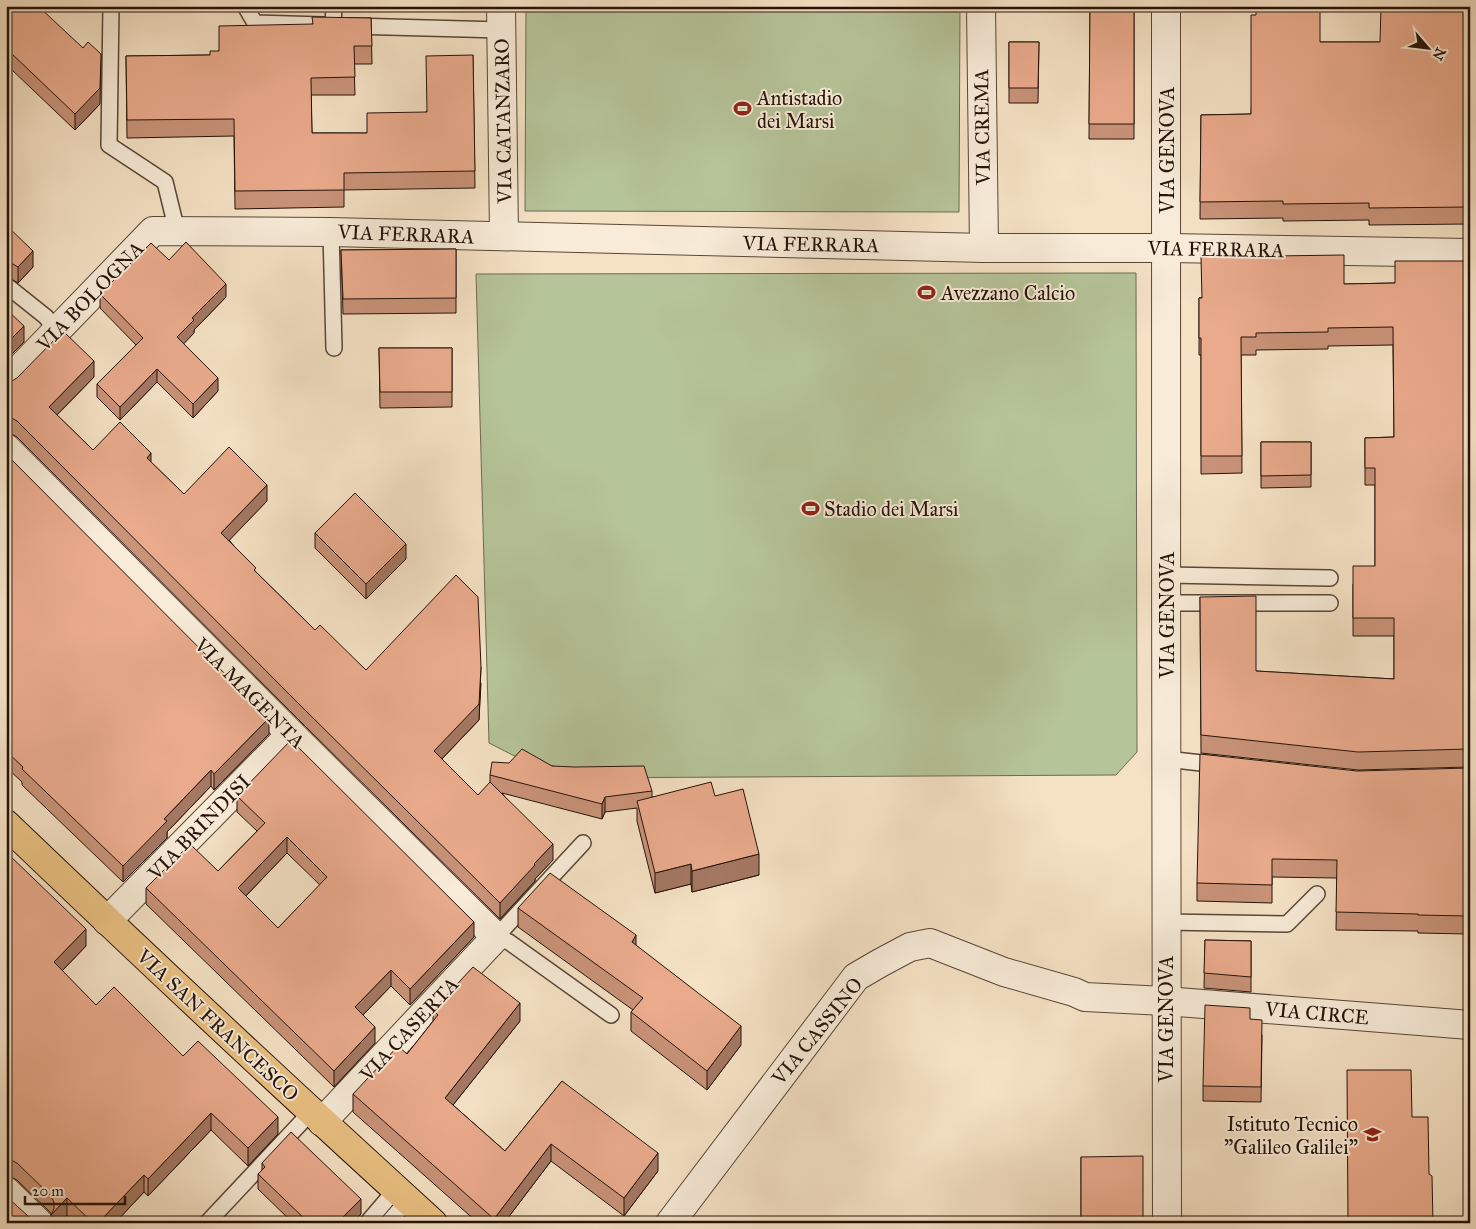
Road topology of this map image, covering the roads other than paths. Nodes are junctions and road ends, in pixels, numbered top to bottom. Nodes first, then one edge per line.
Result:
1 (111, 6) edge
2 (245, 6) edge
3 (334, 6) edge
4 (980, 6) edge
5 (1166, 6) edge
6 (502, 18) edge
7 (333, 25) junction
8 (165, 231) junction
9 (331, 232) junction
10 (504, 236) junction
11 (984, 248) junction
12 (1168, 248) junction
13 (1470, 253) edge
14 (6, 285) edge
15 (56, 331) junction
16 (334, 348) dead end
17 (6, 383) edge
18 (6, 448) edge
19 (1167, 574) junction
20 (1330, 578) dead end
21 (1330, 602) dead end
22 (1166, 603) junction
23 (290, 734) junction
24 (1166, 759) junction
25 (1233, 766) edge
26 (6, 824) edge
27 (584, 843) dead end
28 (1317, 894) dead end
29 (107, 921) junction
30 (1165, 922) junction
31 (496, 937) junction
32 (1165, 1001) junction
33 (611, 1015) dead end
34 (1470, 1025) edge
35 (317, 1117) junction
36 (6, 1191) edge
37 (402, 1195) junction
38 (39, 1223) edge
39 (206, 1223) edge
40 (367, 1223) edge
41 (388, 1223) edge
42 (432, 1223) edge
43 (670, 1223) edge
44 (1167, 1223) edge

1 - 8 lane
2 - 7 lane
3 - 7 lane
4 - 11 street, VIA CREMA
5 - 12 street, VIA GENOVA
6 - 7 lane
6 - 10 street, VIA CATANZARO
8 - 9 street, VIA FERRARA
8 - 15 street, VIA BOLOGNA
9 - 10 street, VIA FERRARA
9 - 16 lane
10 - 11 street, VIA FERRARA
11 - 12 street, VIA FERRARA
12 - 13 street, VIA FERRARA
12 - 19 street, VIA GENOVA
14 - 15 lane
15 - 17 street, VIA BOLOGNA
18 - 23 street, VIA MAGENTA
19 - 20 lane
19 - 22 street, VIA GENOVA
21 - 22 lane
22 - 24 street, VIA GENOVA
23 - 29 street, VIA BRINDISI
23 - 31 street, VIA MAGENTA
24 - 25 lane
24 - 30 street, VIA GENOVA
26 - 29 main road, VIA SAN FRANCESCO
27 - 31 lane
28 - 30 lane
29 - 35 main road, VIA SAN FRANCESCO
30 - 32 street, VIA GENOVA
31 - 33 lane
31 - 35 street, VIA CASERTA
32 - 34 street, VIA CIRCE
32 - 43 street, VIA CASSINO
32 - 44 street, VIA GENOVA
35 - 37 main road, VIA SAN FRANCESCO
35 - 39 lane
36 - 38 street
37 - 40 lane
37 - 41 lane
37 - 42 main road, VIA SAN FRANCESCO

